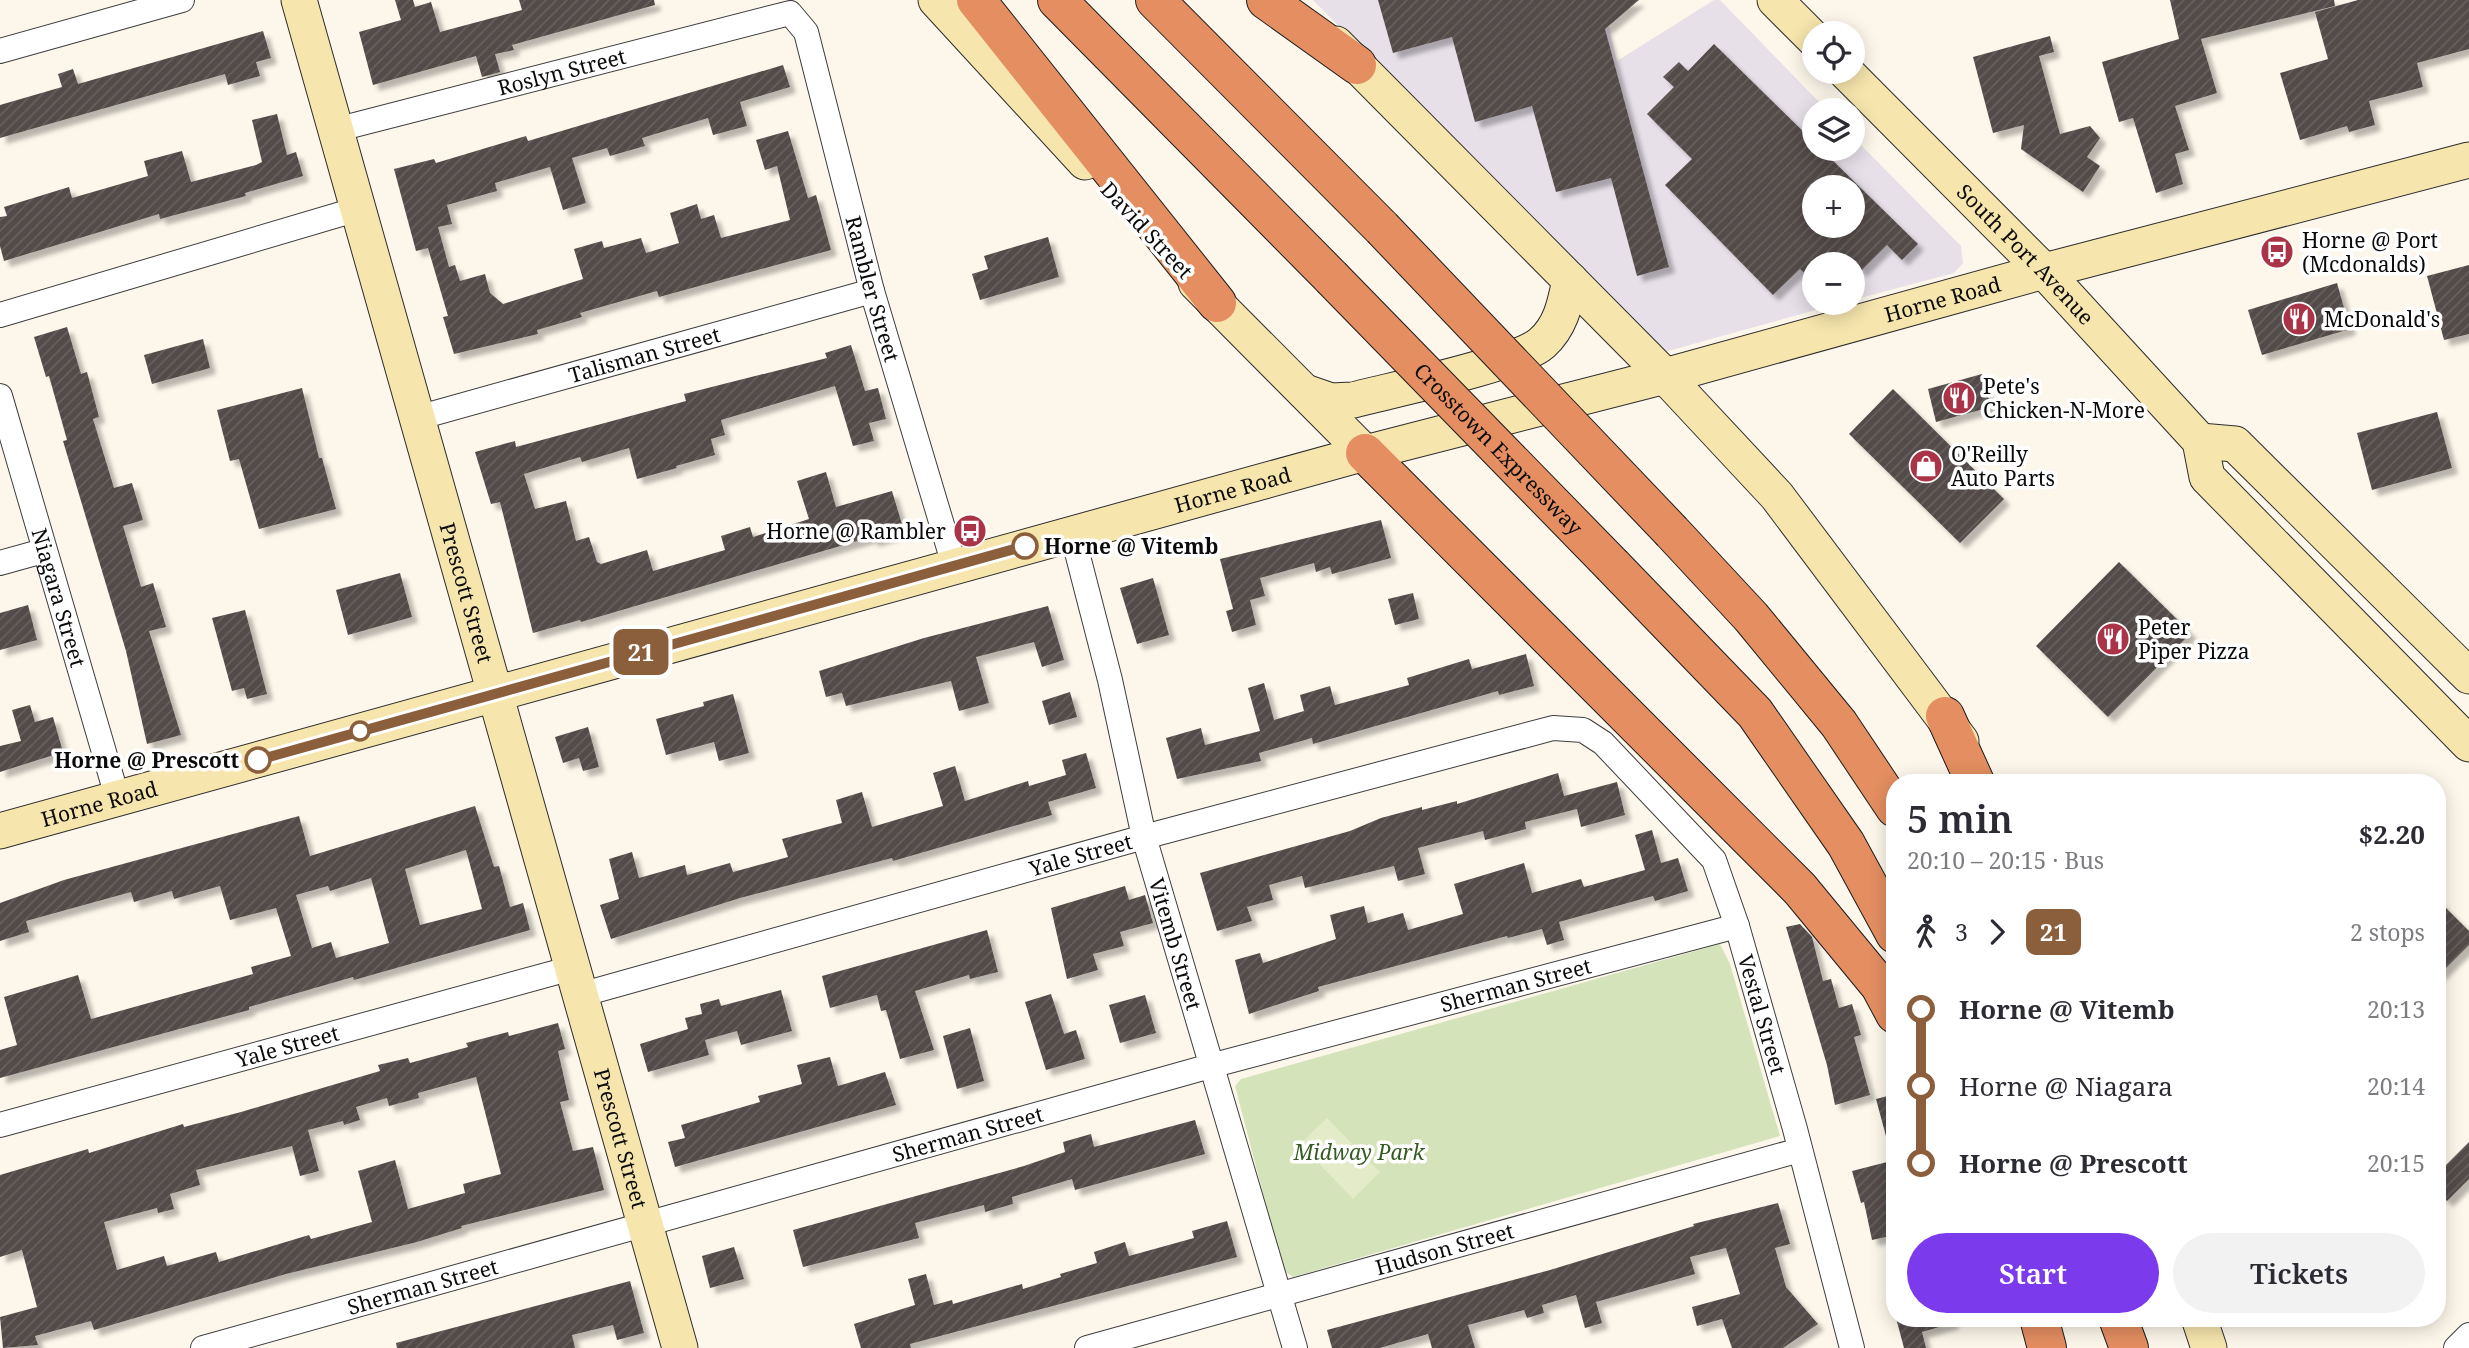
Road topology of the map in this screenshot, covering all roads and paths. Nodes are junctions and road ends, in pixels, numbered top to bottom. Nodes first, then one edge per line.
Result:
1 (182, 0) edge
2 (299, 0) edge
3 (936, 0) edge
4 (976, 0) edge
5 (1057, 0) edge
6 (1155, 0) edge
7 (1266, 0) edge
8 (1291, 0) edge
9 (1775, 0) edge
10 (790, 13) joint
11 (1802, 27) edge
12 (0, 51) edge
13 (1357, 65) junction
14 (1858, 84) edge
15 (335, 130) junction
16 (2469, 160) edge
17 (358, 209) junction
18 (2044, 271) junction
19 (1570, 280) junction
20 (872, 291) junction
21 (1217, 303) junction
22 (0, 315) edge
23 (1665, 376) junction
24 (1305, 392) junction
25 (0, 396) edge
26 (417, 418) junction
27 (2200, 441) junction
28 (1365, 453) junction
29 (1072, 533) junction
30 (43, 551) junction
31 (0, 563) edge
32 (954, 565) junction
33 (2469, 676) edge
34 (494, 692) junction
35 (1945, 716) junction
36 (1583, 730) joint
37 (2469, 744) edge
38 (1971, 774) edge
39 (1982, 774) edge
40 (1886, 794) edge
41 (118, 800) junction
42 (0, 831) edge
43 (1144, 837) junction
44 (1886, 917) edge
45 (1737, 926) junction
46 (576, 981) junction
47 (1886, 997) edge
48 (1214, 1065) junction
49 (0, 1125) edge
50 (1800, 1150) junction
51 (645, 1225) junction
52 (1280, 1294) junction
53 (2041, 1327) edge
54 (2121, 1327) edge
55 (2146, 1327) edge
56 (2202, 1327) edge
57 (2469, 1335) edge
58 (203, 1348) edge
59 (680, 1348) edge
60 (1087, 1348) edge
61 (1295, 1348) edge
62 (1853, 1348) edge
63 (2047, 1348) edge
64 (2129, 1348) edge
65 (2149, 1348) edge
66 (2209, 1348) edge
67 (2456, 1348) edge

1 - 12 street
2 - 15 main road, Prescott Street
3 - 21 main road, David Street
4 - 21 highway
5 - 44 highway, Crosstown Expressway, bridge
6 - 40 highway, bridge
7 - 13 highway
8 - 13 main road
9 - 11 main road
10 - 15 street, Roslyn Street
10 - 20 street, Rambler Street
13 - 19 main road
14 - 18 main road, South Port Avenue
15 - 17 main road, Prescott Street
16 - 18 main road, Horne Road
17 - 22 street
17 - 26 main road, Prescott Street
18 - 23 main road, Horne Road
18 - 27 main road, South Port Avenue
19 - 23 main road
19 - 24 main road
20 - 26 street, Talisman Street
20 - 32 street, Rambler Street
21 - 24 main road, David Street
23 - 28 main road, Horne Road
23 - 35 main road
24 - 28 main road, David Street
25 - 30 street, Niagara Street
26 - 34 main road, Prescott Street
27 - 33 main road
27 - 37 main road
28 - 29 main road, Horne Road
28 - 47 highway
29 - 32 main road, Horne Road
29 - 43 street, Vitemb Street
30 - 31 street
30 - 41 street, Niagara Street
32 - 34 main road, Horne Road
34 - 41 main road, Horne Road
34 - 46 main road, Prescott Street
35 - 38 highway
35 - 39 main road
36 - 43 street, Yale Street
36 - 45 street, Vestal Street
41 - 42 main road, Horne Road
43 - 46 street, Yale Street
43 - 48 street, Vitemb Street
45 - 48 street, Sherman Street
45 - 50 street, Vestal Street
46 - 49 street, Yale Street
46 - 51 main road, Prescott Street
48 - 51 street, Sherman Street
48 - 52 street, Vitemb Street
50 - 52 street, Hudson Street
50 - 62 street, Vestal Street
51 - 58 street, Sherman Street
51 - 59 main road, Prescott Street
52 - 60 street, Hudson Street
52 - 61 street, Vitemb Street
53 - 63 highway
54 - 64 highway
55 - 65 highway
56 - 66 main road
57 - 67 street

